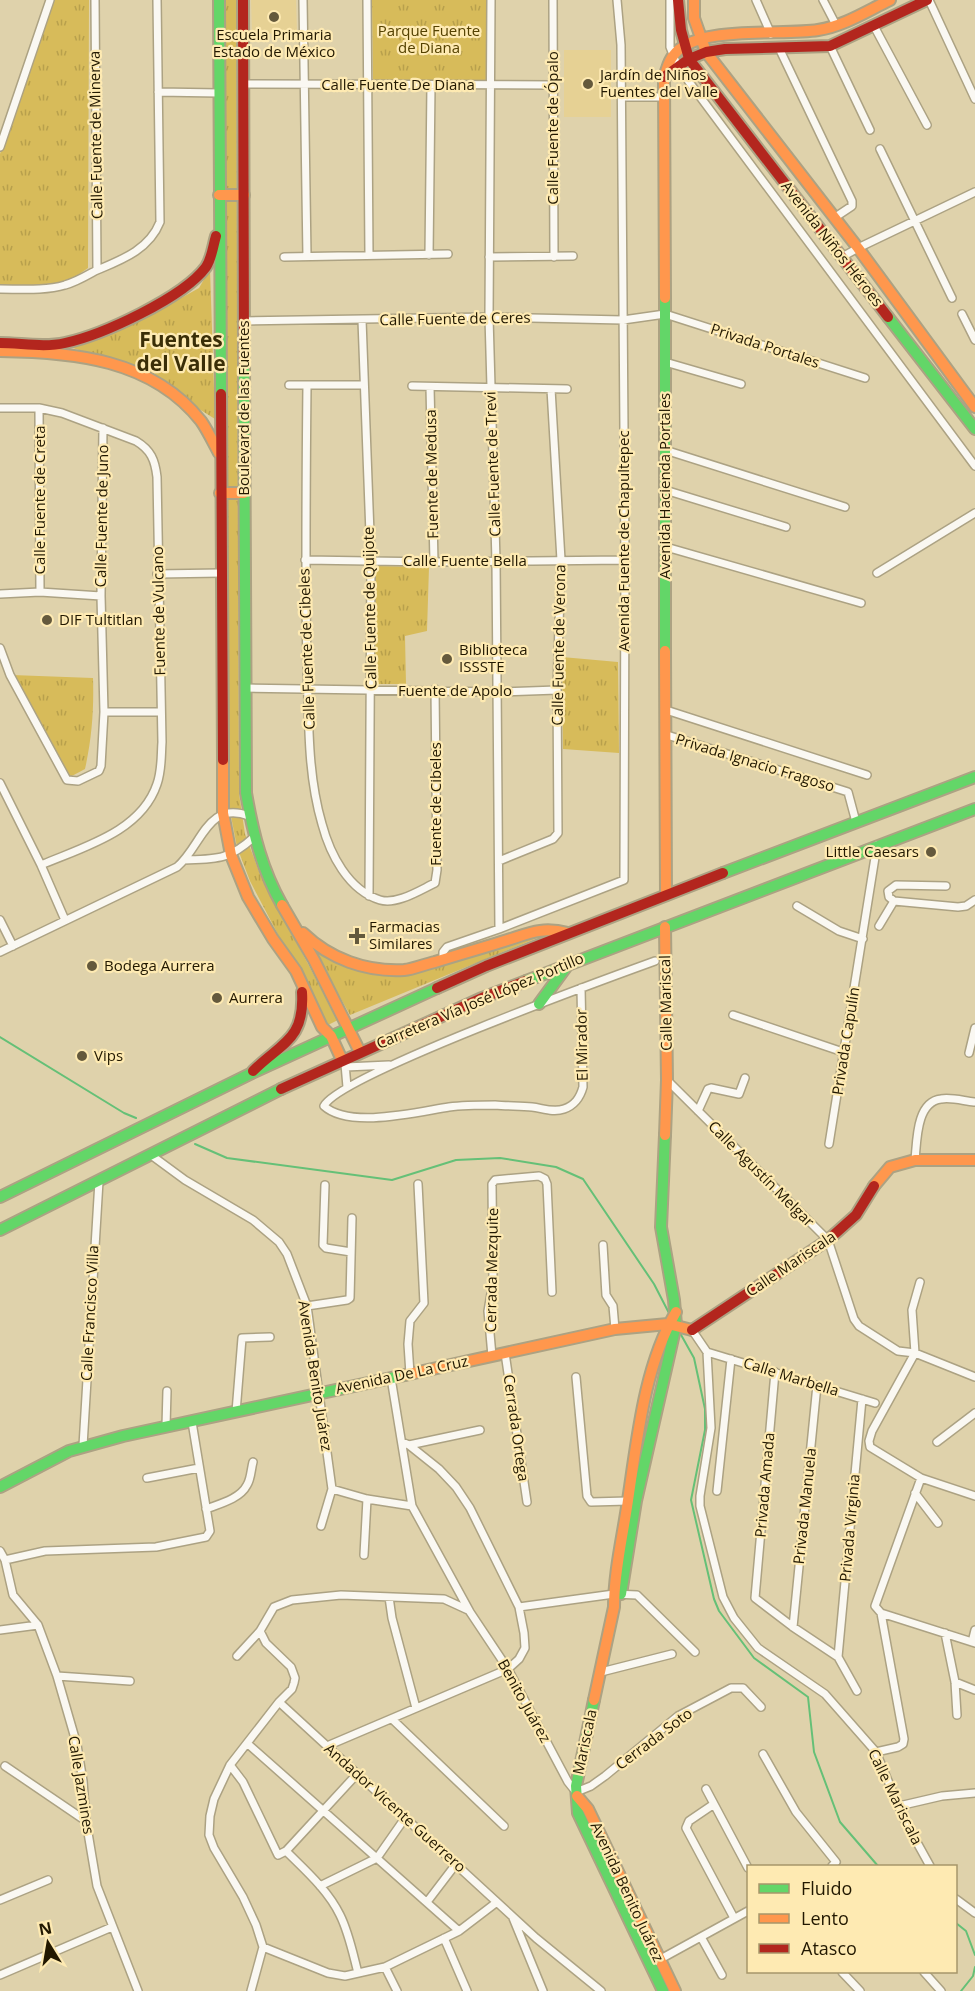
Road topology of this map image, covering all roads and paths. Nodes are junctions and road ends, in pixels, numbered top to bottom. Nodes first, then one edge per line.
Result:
1 (50, 0) edge
2 (95, 0) edge
3 (157, 0) edge
4 (219, 0) edge
5 (243, 0) edge
6 (303, 0) edge
7 (367, 0) edge
8 (491, 0) edge
9 (553, 0) edge
10 (617, 0) edge
11 (670, 0) edge
12 (678, 0) edge
13 (694, 0) edge
14 (756, 0) edge
15 (823, 0) edge
16 (928, 0) edge
17 (885, 1) edge
18 (914, 3) edge
19 (897, 15) junction
20 (836, 25) junction
21 (874, 26) junction
22 (771, 34) junction
23 (700, 38) junction
24 (684, 45) junction
25 (830, 46) junction
26 (779, 48) junction
27 (706, 52) junction
28 (673, 55) junction
29 (689, 59) junction
30 (678, 67) junction
31 (664, 77) junction
32 (243, 84) junction
33 (304, 85) junction
34 (368, 85) junction
35 (431, 85) junction
36 (490, 85) junction
37 (553, 85) junction
38 (158, 92) junction
39 (219, 93) junction
40 (622, 97) junction
41 (664, 97) junction
42 (975, 99) edge
43 (927, 125) dead end
44 (870, 130) dead end
45 (0, 147) edge
46 (880, 149) dead end
47 (975, 192) edge
48 (219, 195) junction
49 (244, 195) junction
50 (834, 218) junction
51 (915, 220) junction
52 (219, 227) junction
53 (858, 248) junction
54 (448, 254) dead end
55 (369, 255) junction
56 (429, 255) junction
57 (284, 256) dead end
58 (308, 256) junction
59 (573, 256) dead end
60 (489, 257) junction
61 (554, 257) junction
62 (842, 257) junction
63 (97, 270) junction
64 (0, 289) edge
65 (952, 298) dead end
66 (665, 314) junction
67 (962, 314) dead end
68 (489, 317) junction
69 (362, 320) junction
70 (623, 320) junction
71 (244, 321) junction
72 (975, 340) edge
73 (0, 343) edge
74 (55, 348) junction
75 (0, 351) edge
76 (665, 362) junction
77 (865, 378) dead end
78 (741, 384) dead end
79 (289, 385) dead end
80 (307, 385) junction
81 (364, 385) junction
82 (412, 386) dead end
83 (430, 387) junction
84 (490, 387) junction
85 (550, 389) junction
86 (567, 390) dead end
87 (975, 407) edge
88 (0, 408) edge
89 (39, 408) junction
90 (971, 417) edge
91 (103, 428) junction
92 (975, 429) edge
93 (665, 450) junction
94 (220, 456) junction
95 (975, 466) edge
96 (665, 490) junction
97 (220, 493) junction
98 (244, 493) junction
99 (844, 507) dead end
100 (975, 513) edge
101 (786, 527) dead end
102 (666, 547) junction
103 (304, 560) junction
104 (561, 560) junction
105 (625, 560) junction
106 (371, 561) junction
107 (496, 561) junction
108 (434, 562) junction
109 (221, 573) junction
110 (877, 573) dead end
111 (157, 574) junction
112 (40, 592) junction
113 (0, 594) edge
114 (101, 596) junction
115 (861, 603) dead end
116 (0, 648) edge
117 (245, 688) junction
118 (308, 688) junction
119 (435, 689) junction
120 (557, 690) junction
121 (371, 691) junction
122 (497, 692) junction
123 (666, 710) junction
124 (104, 712) junction
125 (161, 712) junction
126 (667, 735) junction
127 (867, 775) dead end
128 (975, 777) edge
129 (0, 783) edge
130 (975, 809) edge
131 (223, 813) junction
132 (249, 816) junction
133 (856, 822) junction
134 (254, 837) junction
135 (877, 845) junction
136 (231, 855) junction
137 (184, 861) junction
138 (499, 861) junction
139 (41, 865) junction
140 (946, 886) dead end
141 (666, 895) junction
142 (369, 896) junction
143 (974, 901) edge
144 (894, 902) junction
145 (797, 906) dead end
146 (975, 912) edge
147 (286, 914) junction
148 (0, 920) edge
149 (65, 920) junction
150 (879, 926) dead end
151 (665, 927) junction
152 (499, 929) junction
153 (568, 933) junction
154 (863, 939) junction
155 (13, 946) junction
156 (0, 952) edge
157 (443, 959) junction
158 (655, 961) dead end
159 (569, 963) junction
160 (301, 986) junction
161 (581, 988) junction
162 (540, 1004) junction
163 (732, 1015) dead end
164 (349, 1027) junction
165 (975, 1028) edge
166 (331, 1036) junction
167 (360, 1052) junction
168 (843, 1052) junction
169 (969, 1053) dead end
170 (344, 1063) junction
171 (393, 1065) junction
172 (252, 1073) junction
173 (745, 1078) dead end
174 (667, 1080) junction
175 (347, 1087) junction
176 (974, 1102) edge
177 (698, 1111) junction
178 (829, 1144) dead end
179 (151, 1155) junction
180 (915, 1160) junction
181 (975, 1160) edge
182 (99, 1181) junction
183 (418, 1184) dead end
184 (325, 1185) dead end
185 (0, 1197) edge
186 (352, 1218) dead end
187 (0, 1230) edge
188 (828, 1240) junction
189 (603, 1245) dead end
190 (351, 1252) junction
191 (920, 1282) dead end
192 (552, 1292) dead end
193 (307, 1306) junction
194 (672, 1324) junction
195 (615, 1329) junction
196 (692, 1330) junction
197 (270, 1337) dead end
198 (707, 1352) junction
199 (505, 1353) junction
200 (915, 1353) junction
201 (492, 1356) junction
202 (731, 1359) junction
203 (775, 1372) junction
204 (410, 1374) junction
205 (576, 1377) dead end
206 (975, 1377) edge
207 (391, 1378) junction
208 (817, 1385) junction
209 (167, 1391) dead end
210 (320, 1393) junction
211 (862, 1399) junction
212 (874, 1402) dead end
213 (236, 1412) junction
214 (975, 1413) edge
215 (192, 1422) junction
216 (166, 1426) junction
217 (480, 1430) dead end
218 (937, 1442) dead end
219 (405, 1444) junction
220 (82, 1446) junction
221 (253, 1462) dead end
222 (199, 1468) junction
223 (147, 1478) dead end
224 (921, 1478) junction
225 (0, 1487) edge
226 (332, 1489) junction
227 (717, 1491) dead end
228 (915, 1493) junction
229 (975, 1496) edge
230 (367, 1499) junction
231 (527, 1502) dead end
232 (627, 1502) junction
233 (412, 1506) junction
234 (206, 1509) junction
235 (939, 1524) dead end
236 (321, 1526) dead end
237 (0, 1551) edge
238 (364, 1555) dead end
239 (5, 1560) junction
240 (618, 1594) junction
241 (389, 1597) junction
242 (519, 1607) junction
243 (470, 1612) junction
244 (881, 1613) junction
245 (38, 1625) junction
246 (793, 1627) junction
247 (0, 1630) edge
248 (975, 1630) edge
249 (260, 1631) junction
250 (945, 1634) junction
251 (974, 1643) edge
252 (695, 1652) dead end
253 (672, 1654) dead end
254 (237, 1656) dead end
255 (838, 1657) junction
256 (508, 1669) junction
257 (600, 1672) junction
258 (57, 1676) junction
259 (130, 1681) dead end
260 (955, 1682) junction
261 (975, 1690) edge
262 (857, 1691) dead end
263 (279, 1702) junction
264 (761, 1707) dead end
265 (416, 1708) junction
266 (957, 1715) dead end
267 (392, 1719) junction
268 (248, 1744) junction
269 (327, 1746) junction
270 (876, 1752) junction
271 (763, 1754) dead end
272 (230, 1765) junction
273 (5, 1766) dead end
274 (357, 1774) junction
275 (706, 1789) dead end
276 (975, 1793) edge
277 (577, 1794) junction
278 (714, 1804) junction
279 (899, 1806) junction
280 (323, 1811) junction
281 (579, 1813) joint
282 (405, 1818) junction
283 (86, 1821) junction
284 (504, 1826) dead end
285 (285, 1851) junction
286 (377, 1858) junction
287 (456, 1864) junction
288 (835, 1865) edge
289 (929, 1865) edge
290 (747, 1866) edge
291 (48, 1880) dead end
292 (320, 1886) junction
293 (0, 1900) edge
294 (957, 1900) edge
295 (427, 1902) junction
296 (497, 1902) junction
297 (747, 1912) edge
298 (975, 1913) edge
299 (512, 1915) junction
300 (734, 1918) junction
301 (112, 1928) junction
302 (459, 1931) junction
303 (701, 1937) junction
304 (444, 1938) junction
305 (263, 1947) junction
306 (654, 1962) junction
307 (385, 1966) junction
308 (358, 1973) junction
309 (844, 1973) edge
310 (926, 1973) edge
311 (0, 1975) edge
312 (722, 1975) dead end
313 (466, 1990) edge
314 (138, 1991) edge
315 (251, 1991) edge
316 (397, 1991) edge
317 (543, 1991) edge
318 (601, 1991) edge
319 (663, 1991) edge
320 (675, 1991) edge
321 (860, 1991) edge
322 (941, 1991) edge

1 - 45 street
2 - 63 street, Calle Fuente de Minerva
3 - 38 street
4 - 39 main road, Boulevard de las Fuentes
5 - 32 main road, Boulevard de las Fuentes
6 - 33 street
7 - 34 street
8 - 36 street, Calle Fuente de Trevi
9 - 37 street, Calle Fuente de Ópalo
10 - 40 street, Avenida Fuente de Chapultepec
11 - 28 street
12 - 24 main road, Avenida Niños Héroes
13 - 23 main road, Avenida Niños Héroes
14 - 22 street
15 - 20 street
16 - 18 main road
16 - 42 street
17 - 19 main road
17 - 20 main road, Avenida Hacienda Portales
18 - 19 main road
19 - 21 main road
20 - 22 main road, Avenida Hacienda Portales
21 - 25 main road
21 - 43 street
22 - 23 main road, Avenida Hacienda Portales
23 - 24 main road, Avenida Hacienda Portales
23 - 27 main road, Avenida Niños Héroes
24 - 28 main road, Avenida Hacienda Portales
24 - 29 main road, Avenida Niños Héroes
25 - 26 main road
25 - 44 street
26 - 27 main road
26 - 50 street
27 - 29 main road
27 - 50 main road, Avenida Niños Héroes
28 - 30 street
28 - 31 main road, Avenida Hacienda Portales
29 - 30 main road
29 - 62 main road, Avenida Niños Héroes
30 - 31 main road
30 - 95 street
31 - 41 main road, Avenida Hacienda Portales
32 - 33 street, Calle Fuente De Diana
32 - 49 main road, Boulevard de las Fuentes
33 - 34 street, Calle Fuente De Diana
33 - 58 street
34 - 35 street, Calle Fuente De Diana
34 - 55 street
35 - 36 street, Calle Fuente De Diana
35 - 56 street
36 - 37 street, Calle Fuente De Diana
36 - 60 street, Calle Fuente de Trevi
37 - 61 street, Calle Fuente de Ópalo
38 - 39 street
38 - 63 street
39 - 48 main road, Boulevard de las Fuentes
40 - 41 street
40 - 70 street, Avenida Fuente de Chapultepec
41 - 66 main road, Avenida Hacienda Portales
46 - 51 street
47 - 51 street
48 - 49 main road
48 - 52 main road, Boulevard de las Fuentes
49 - 71 main road, Boulevard de las Fuentes
50 - 53 main road, Avenida Niños Héroes
51 - 53 street
51 - 65 street
52 - 74 main road
52 - 94 main road, Boulevard de las Fuentes
53 - 62 street
53 - 87 main road, Avenida Niños Héroes
54 - 56 street
55 - 56 street
55 - 58 street
57 - 58 street
59 - 61 street
60 - 61 street
60 - 68 street, Calle Fuente de Trevi
62 - 90 main road, Avenida Niños Héroes
63 - 64 street
66 - 70 street, Calle Fuente de Ceres
66 - 76 main road, Avenida Hacienda Portales
66 - 77 street, Privada Portales
67 - 72 street
68 - 69 street, Calle Fuente de Ceres
68 - 70 street, Calle Fuente de Ceres
68 - 84 street, Calle Fuente de Trevi
69 - 71 street, Calle Fuente de Ceres
69 - 81 street, Calle Fuente de Quijote
70 - 105 street, Avenida Fuente de Chapultepec
71 - 98 main road, Boulevard de las Fuentes
73 - 74 main road
74 - 75 main road
74 - 94 main road
76 - 78 street
76 - 93 main road, Avenida Hacienda Portales
79 - 80 street
80 - 81 street
80 - 103 street, Calle Fuente de Cibeles
81 - 106 street, Calle Fuente de Quijote
82 - 83 street
83 - 84 street
83 - 108 street, Fuente de Medusa
84 - 85 street
84 - 107 street, Calle Fuente de Trevi
85 - 86 street
85 - 104 street, Calle Fuente de Verona
88 - 89 street, Fuente de Vulcano
89 - 91 street, Fuente de Vulcano
89 - 112 street, Calle Fuente de Creta
90 - 92 main road, Avenida Niños Héroes
91 - 111 street, Fuente de Vulcano
91 - 114 street, Calle Fuente de Juno
93 - 96 main road, Avenida Hacienda Portales
93 - 99 street
94 - 97 main road, Boulevard de las Fuentes
96 - 101 street
96 - 102 main road, Avenida Hacienda Portales
97 - 98 main road
97 - 109 main road, Boulevard de las Fuentes
98 - 117 main road, Boulevard de las Fuentes
100 - 110 street
102 - 115 street
102 - 123 main road, Avenida Hacienda Portales
103 - 106 street, Calle Fuente Bella
103 - 118 street, Calle Fuente de Cibeles
104 - 105 street, Calle Fuente Bella
104 - 107 street, Calle Fuente Bella
104 - 120 street, Calle Fuente de Verona
105 - 152 street, Avenida Fuente de Chapultepec
106 - 108 street, Calle Fuente Bella
106 - 121 street, Calle Fuente de Quijote
107 - 108 street, Calle Fuente Bella
107 - 122 street, Calle Fuente de Trevi
109 - 111 street
109 - 131 main road, Boulevard de las Fuentes
111 - 125 street, Fuente de Vulcano
112 - 113 street
112 - 114 street
114 - 124 street, Calle Fuente de Juno
116 - 124 street, Calle Fuente de Juno
117 - 118 street, Fuente de Apolo
117 - 132 main road, Boulevard de las Fuentes
118 - 121 street, Fuente de Apolo
118 - 142 street, Calle Fuente de Cibeles
119 - 121 street, Fuente de Apolo
119 - 122 street, Fuente de Apolo
119 - 142 street, Fuente de Cibeles
120 - 122 street, Fuente de Apolo
120 - 138 street, Calle Fuente de Verona
121 - 142 street, Calle Fuente de Quijote
122 - 138 street, Calle Fuente de Trevi
123 - 126 main road, Avenida Hacienda Portales
123 - 127 street
124 - 125 street
125 - 139 street, Fuente de Vulcano
126 - 133 street, Privada Ignacio Fragoso
126 - 141 main road, Avenida Hacienda Portales
128 - 133 main road, Carretera Vía José López Portillo
129 - 139 street
130 - 135 main road, Carretera Vía José López Portillo
131 - 132 street
131 - 136 main road, Boulevard de las Fuentes
131 - 137 street
132 - 134 main road, Boulevard de las Fuentes
133 - 141 main road, Carretera Vía José López Portillo
134 - 136 street
134 - 147 main road, Boulevard de las Fuentes
135 - 151 main road, Carretera Vía José López Portillo
135 - 154 street, Privada Capulín
136 - 137 street
136 - 160 main road, Boulevard de las Fuentes
137 - 149 street
138 - 152 street, Calle Fuente de Trevi
139 - 149 street
140 - 144 street
141 - 153 main road, Carretera Vía José López Portillo
143 - 144 street
143 - 146 street
144 - 150 street
145 - 154 street
147 - 157 main road
147 - 164 main road, Boulevard de las Fuentes
148 - 155 street
149 - 155 street
151 - 159 main road, Carretera Vía José López Portillo
151 - 174 main road, Calle Mariscal
152 - 157 street, Avenida Fuente de Chapultepec
153 - 157 main road
153 - 164 main road, Carretera Vía José López Portillo
154 - 168 street, Privada Capulín
155 - 156 street
158 - 161 street
159 - 162 main road
159 - 167 main road, Carretera Vía José López Portillo
160 - 166 main road, Boulevard de las Fuentes
160 - 172 main road
161 - 162 street, El Mirador
161 - 175 street, El Mirador
162 - 171 street, El Mirador
163 - 168 street
164 - 166 main road, Carretera Vía José López Portillo
164 - 167 main road
165 - 169 street
166 - 170 main road
166 - 172 main road, Carretera Vía José López Portillo
167 - 170 main road, Carretera Vía José López Portillo
168 - 178 street, Privada Capulín
170 - 171 street
170 - 175 street
170 - 179 main road, Carretera Vía José López Portillo
171 - 175 street, El Mirador
172 - 185 main road, Carretera Vía José López Portillo
173 - 177 street
174 - 177 street, Calle Agustín Melgar
174 - 194 main road
176 - 180 street
177 - 188 street, Calle Agustín Melgar
179 - 182 main road, Carretera Vía José López Portillo
179 - 193 street, Avenida Benito Juárez
180 - 181 main road, Calle Mariscala
180 - 188 main road, Calle Mariscala
182 - 187 main road, Carretera Vía José López Portillo
182 - 220 street, Calle Francisco Villa
183 - 204 street
184 - 190 street
186 - 190 street
188 - 196 main road, Calle Mariscala
188 - 200 street, Calle Agustín Melgar
189 - 195 street
190 - 193 street
191 - 200 street
192 - 201 street, Cerrada Mezquite
193 - 210 street, Avenida Benito Juárez
194 - 195 main road, Avenida De La Cruz
194 - 196 main road
194 - 232 main road
194 - 240 main road
195 - 199 main road, Avenida De La Cruz
196 - 198 street
197 - 213 street
198 - 202 street, Calle Marbella
198 - 270 street, Calle Mariscala
199 - 201 main road, Avenida De La Cruz
199 - 231 street, Cerrada Ortega
200 - 206 street, Calle Agustín Melgar
200 - 224 street
201 - 204 main road, Avenida De La Cruz
202 - 203 street, Calle Marbella
202 - 227 street
203 - 208 street, Calle Marbella
203 - 246 street, Privada Amada
204 - 207 main road, Avenida De La Cruz
205 - 232 street
207 - 210 main road, Avenida De La Cruz
207 - 219 street
208 - 211 street, Calle Marbella
208 - 246 street, Privada Manuela
209 - 216 street
210 - 213 main road, Avenida De La Cruz
210 - 226 street, Avenida Benito Juárez
211 - 212 street, Calle Marbella
211 - 255 street, Privada Virginia
213 - 215 main road, Avenida De La Cruz
214 - 218 street
215 - 216 main road, Avenida De La Cruz
215 - 222 street
216 - 220 main road, Avenida De La Cruz
217 - 219 street
219 - 233 street
219 - 242 street
220 - 225 main road, Avenida De La Cruz
221 - 234 street
222 - 223 street
222 - 234 street
224 - 228 street
224 - 229 street
226 - 230 street
226 - 236 street
228 - 235 street
228 - 244 street
230 - 233 street
230 - 238 street
232 - 240 main road
233 - 243 street
234 - 239 street
237 - 239 street, Calle Jazmines
239 - 245 street, Calle Jazmines
240 - 242 street
240 - 252 street
240 - 257 main road
241 - 243 street
241 - 249 street
241 - 265 street
242 - 256 street
243 - 256 street, Benito Juárez
244 - 250 street
244 - 270 street
245 - 247 street
245 - 258 street, Calle Jazmines
246 - 255 street
248 - 251 street
249 - 254 street
249 - 263 street
250 - 251 street
250 - 260 street
253 - 257 street
255 - 262 street
256 - 265 street
256 - 277 street, Benito Juárez
257 - 277 main road, Mariscala
258 - 259 street
258 - 283 street, Calle Jazmines
260 - 261 street
260 - 266 street
263 - 268 street
263 - 269 street, Andador Vicente Guerrero
264 - 277 street, Cerrada Soto
265 - 267 street
267 - 269 street
267 - 284 street
268 - 272 street
268 - 280 street
269 - 274 street, Andador Vicente Guerrero
270 - 279 street, Calle Mariscala
271 - 288 street
272 - 285 street
272 - 305 street
273 - 283 street
274 - 280 street
274 - 282 street, Andador Vicente Guerrero
275 - 278 street
276 - 279 street
277 - 281 main road, Mariscala
277 - 306 main road, Avenida Benito Juárez
278 - 290 street
278 - 300 street
279 - 289 street, Calle Mariscala
280 - 285 street
280 - 286 street
281 - 306 main road, Avenida Benito Juárez
282 - 286 street
282 - 287 street, Andador Vicente Guerrero
283 - 301 street, Calle Jazmines
285 - 292 street
286 - 292 street
286 - 295 street
287 - 295 street
287 - 296 street, Andador Vicente Guerrero
291 - 293 street
292 - 308 street
294 - 298 street
295 - 302 street
296 - 299 street, Andador Vicente Guerrero
296 - 302 street
297 - 300 street
299 - 317 street
299 - 318 street, Andador Vicente Guerrero
300 - 303 street
301 - 311 street
301 - 314 street, Calle Jazmines
302 - 304 street
303 - 306 street
303 - 312 street
304 - 307 street
304 - 313 street
305 - 308 street
305 - 315 street
306 - 319 main road, Avenida Benito Juárez
306 - 320 main road, Avenida Benito Juárez
307 - 308 street
307 - 316 street
309 - 321 street
310 - 322 street

